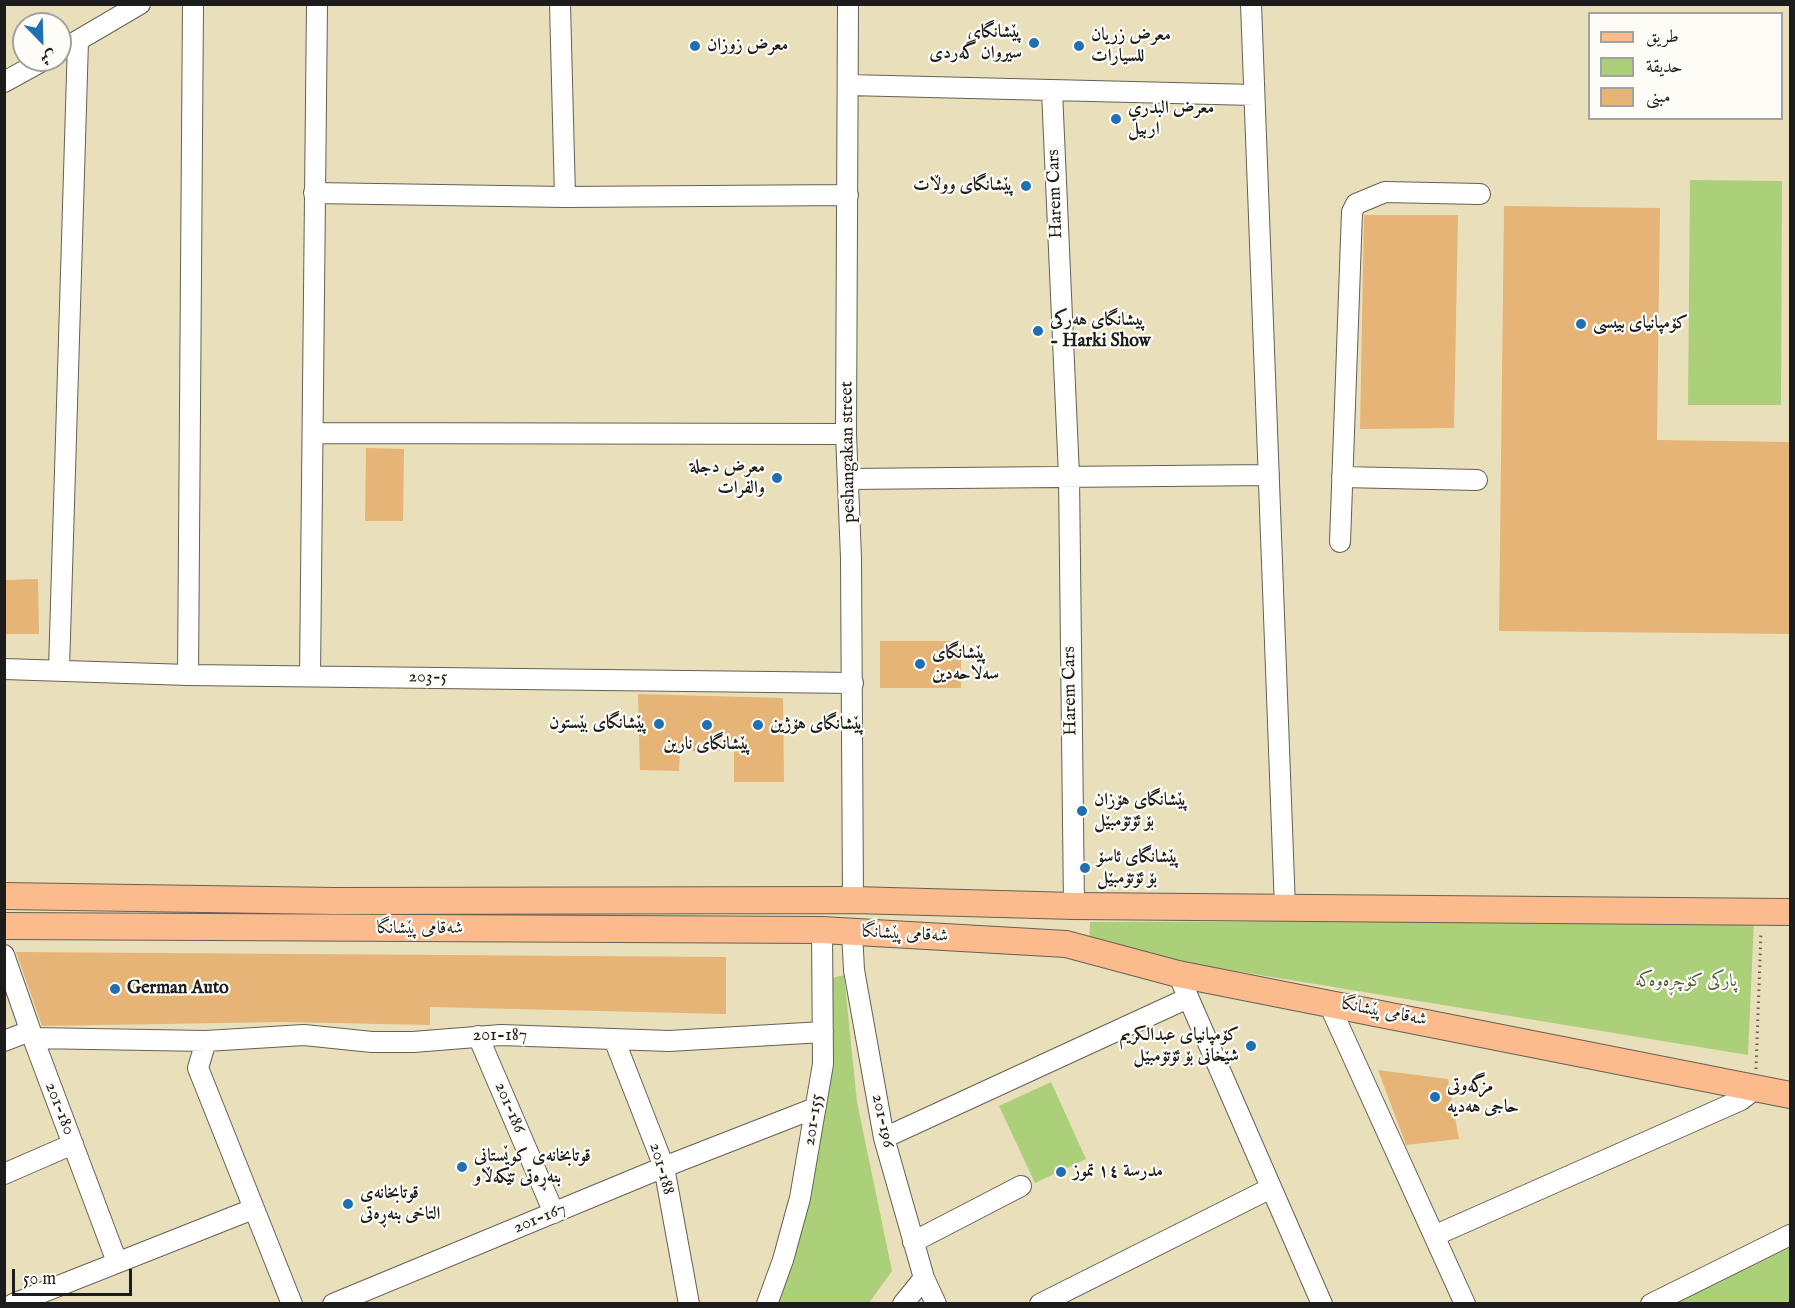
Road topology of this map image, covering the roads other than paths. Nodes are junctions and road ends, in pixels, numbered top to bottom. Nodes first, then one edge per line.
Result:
1 (140, 4) edge
2 (193, 4) edge
3 (317, 4) edge
4 (560, 4) edge
5 (848, 4) edge
6 (1251, 4) edge
7 (78, 41) junction
8 (72, 44) edge
9 (22, 72) edge
10 (4, 82) edge
11 (848, 85) junction
12 (1052, 90) junction
13 (1254, 95) junction
14 (314, 193) junction
15 (1480, 194) dead end
16 (848, 195) junction
17 (565, 197) junction
18 (314, 433) junction
19 (846, 434) junction
20 (1269, 475) junction
21 (1069, 477) junction
22 (1342, 477) junction
23 (848, 479) junction
24 (1478, 480) dead end
25 (1340, 543) dead end
26 (4, 669) edge
27 (59, 669) junction
28 (188, 675) junction
29 (310, 676) junction
30 (852, 683) junction
31 (4, 896) edge
32 (853, 900) junction
33 (335, 902) junction
34 (1074, 906) junction
35 (1285, 908) junction
36 (1791, 912) edge
37 (4, 926) edge
38 (335, 929) junction
39 (822, 930) junction
40 (852, 932) junction
41 (1066, 944) junction
42 (4, 955) edge
43 (854, 970) junction
44 (822, 971) junction
45 (1178, 974) junction
46 (1188, 998) junction
47 (1328, 1002) junction
48 (824, 1032) junction
49 (31, 1035) junction
50 (478, 1036) junction
51 (614, 1039) junction
52 (4, 1041) edge
53 (206, 1041) junction
54 (1755, 1089) junction
55 (1791, 1095) edge
56 (815, 1108) junction
57 (884, 1138) junction
58 (73, 1144) junction
59 (664, 1167) junction
60 (4, 1174) edge
61 (1022, 1186) dead end
62 (1271, 1188) junction
63 (253, 1209) junction
64 (554, 1213) junction
65 (1436, 1235) junction
66 (1791, 1235) edge
67 (913, 1242) junction
68 (117, 1262) junction
69 (924, 1278) junction
70 (13, 1304) edge
71 (292, 1304) edge
72 (333, 1304) edge
73 (689, 1304) edge
74 (767, 1304) edge
75 (903, 1304) edge
76 (936, 1304) edge
77 (1040, 1304) edge
78 (1322, 1304) edge
79 (1465, 1304) edge
80 (1651, 1304) edge

1 - 7 street
2 - 28 street
3 - 14 street
4 - 17 street
5 - 11 street, peshangakan street
6 - 13 street
7 - 8 street
7 - 27 street
9 - 10 street
11 - 12 street
11 - 16 street, peshangakan street
12 - 13 street
12 - 21 street, Harem Cars
13 - 20 street
14 - 17 street
14 - 18 street
15 - 22 street
16 - 17 street
16 - 19 street, peshangakan street
18 - 19 street
18 - 29 street
19 - 23 street, peshangakan street
20 - 21 street
20 - 35 street
21 - 23 street
21 - 34 street, Harem Cars
22 - 24 street
22 - 25 street
23 - 30 street, peshangakan street
26 - 27 street, 203-5
27 - 28 street, 203-5
28 - 29 street, 203-5
29 - 30 street, 203-5
30 - 32 street, peshangakan street
31 - 33 main road, شەقامی پێشانگا
32 - 33 main road, شەقامی پێشانگا
32 - 34 main road, شەقامی پێشانگا
33 - 38 main road
34 - 35 main road, شەقامی پێشانگا
34 - 41 main road
35 - 36 main road, شەقامی پێشانگا
37 - 38 main road, شەقامی پێشانگا
38 - 39 main road, شەقامی پێشانگا
39 - 40 main road, شەقامی پێشانگا
39 - 44 street, 201-155
40 - 41 main road, شەقامی پێشانگا
40 - 43 street, 201-196
41 - 45 main road, شەقامی پێشانگا
42 - 49 street, 201-180
43 - 44 street
43 - 57 street, 201-196
44 - 48 street, 201-155
45 - 46 street
45 - 47 main road, شەقامی پێشانگا
46 - 57 street
46 - 62 street
47 - 54 main road, شەقامی پێشانگا
47 - 65 street
48 - 51 street, 201-187
48 - 56 street, 201-155
49 - 52 street
49 - 53 street, 201-187
49 - 58 street, 201-180
50 - 51 street, 201-187
50 - 53 street, 201-187
50 - 64 street, 201-186
51 - 59 street, 201-188
53 - 63 street
54 - 55 main road, شەقامی پێشانگا
54 - 65 street
56 - 59 street, 201-167
56 - 74 street, 201-155
57 - 67 street, 201-196
58 - 60 street
58 - 68 street, 201-180
59 - 64 street, 201-167
59 - 73 street, 201-188
61 - 67 street
62 - 77 street
62 - 78 street
63 - 68 street
63 - 71 street
64 - 72 street, 201-167
65 - 79 street
66 - 80 street
67 - 69 street, 201-196
68 - 70 street
69 - 75 street
69 - 76 street, 201-196

